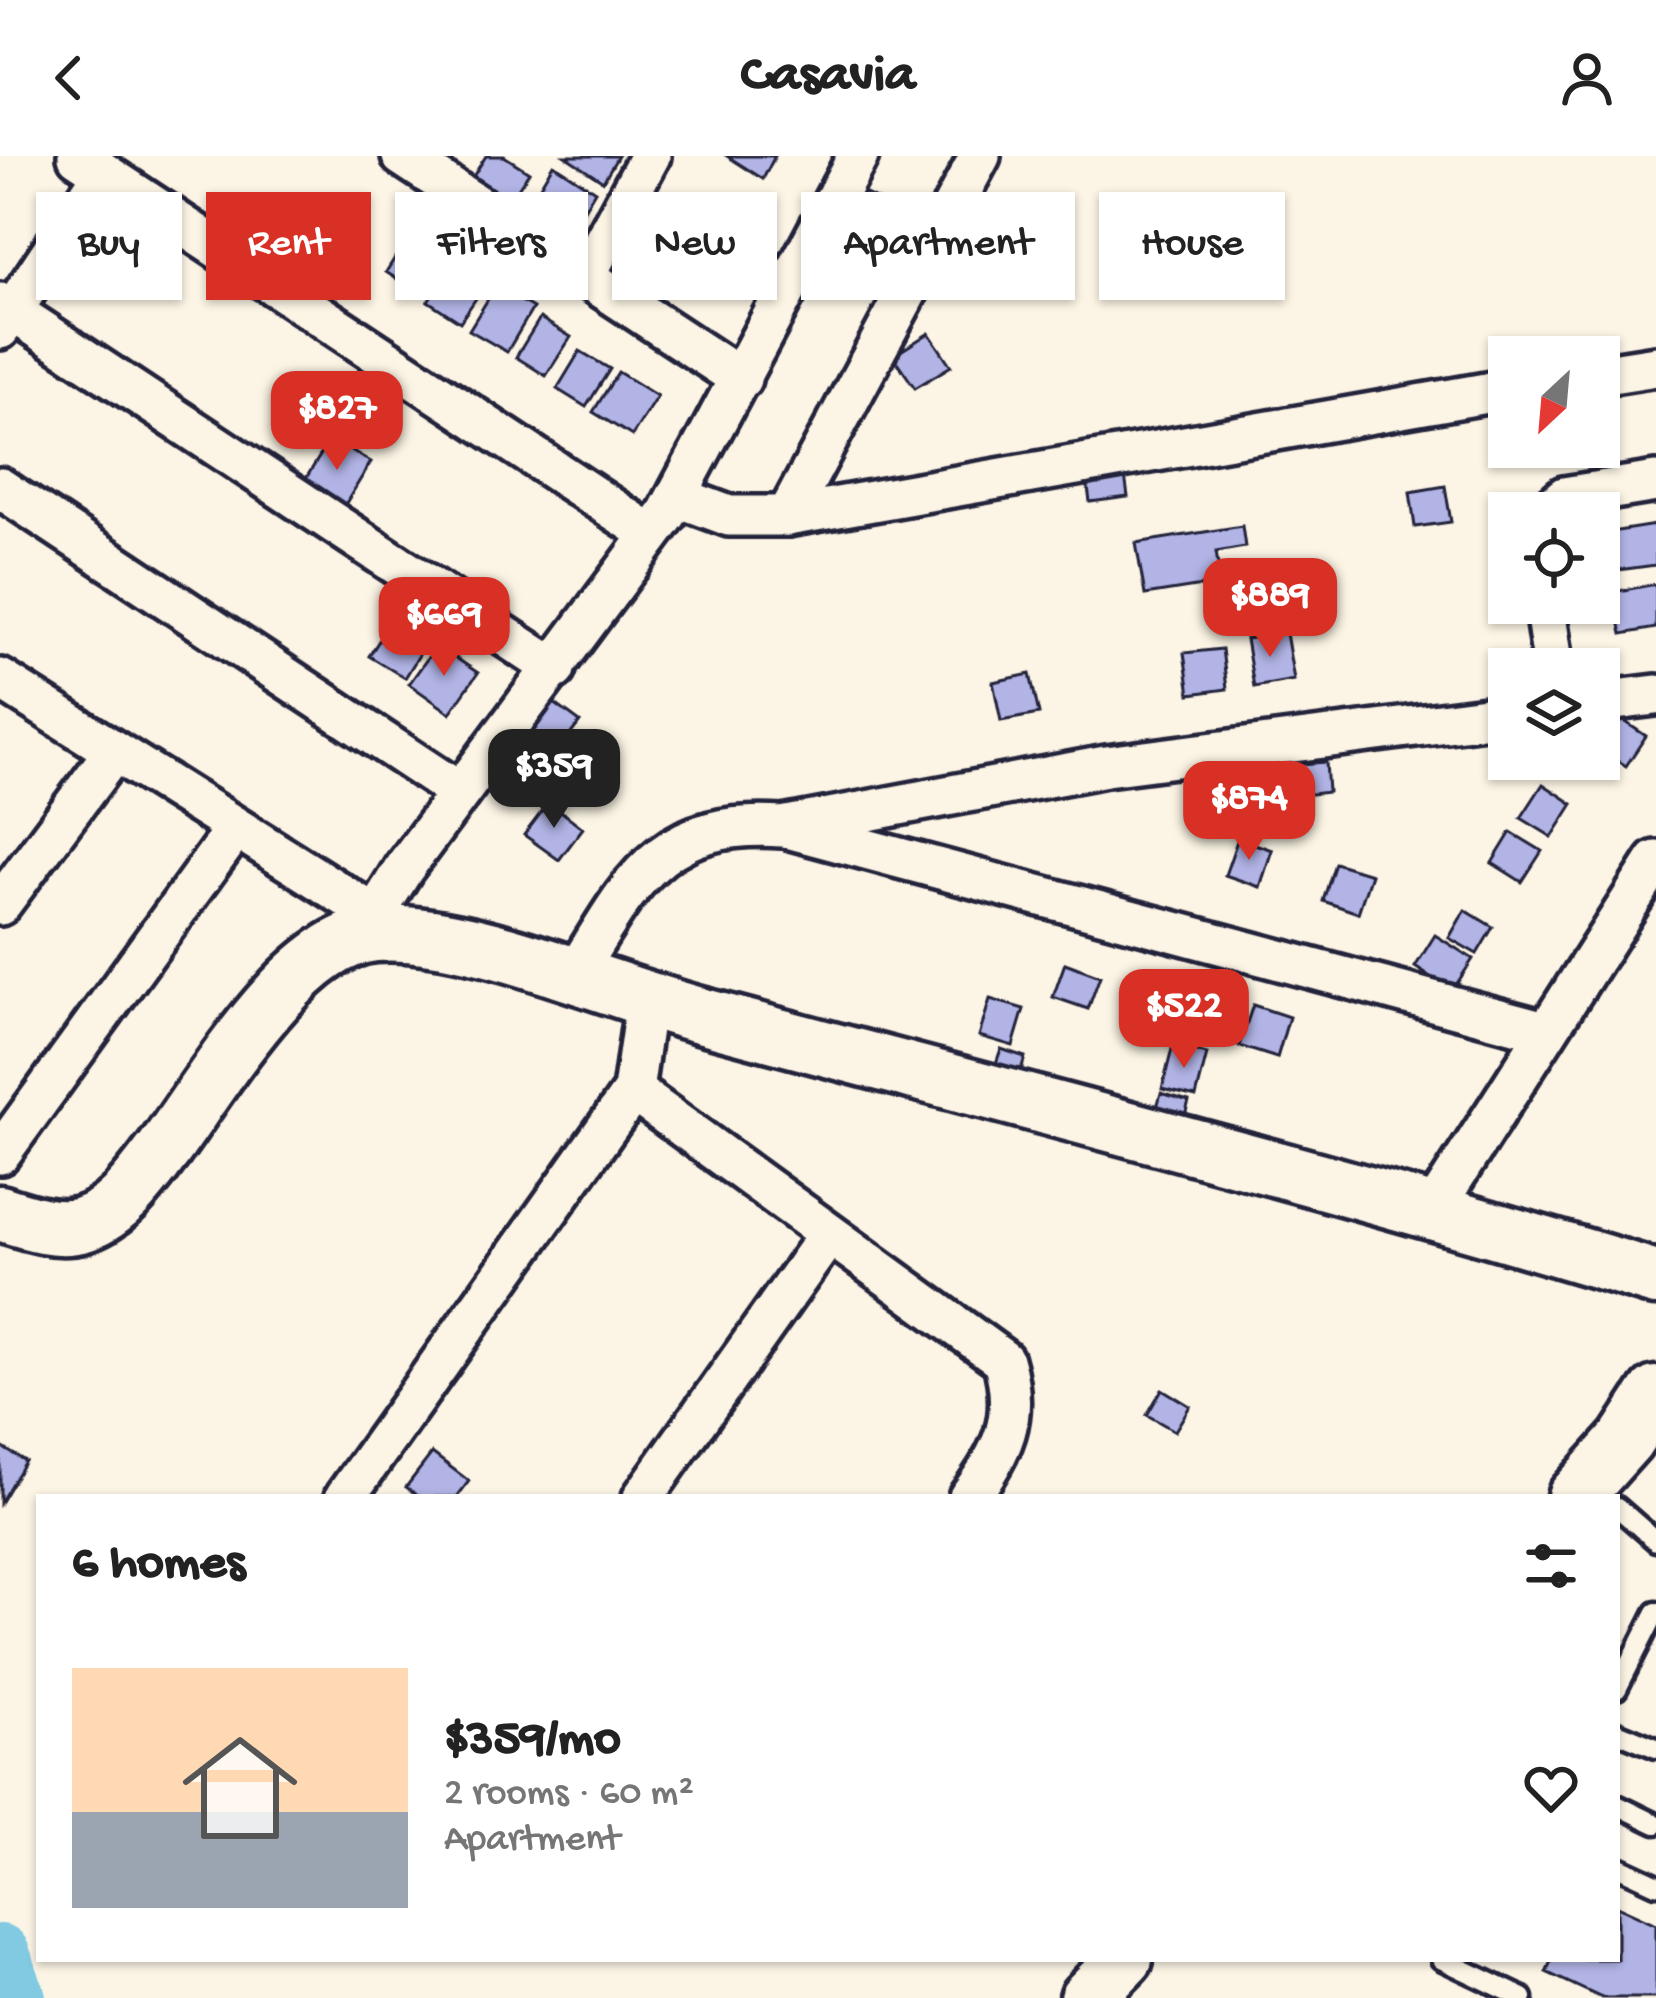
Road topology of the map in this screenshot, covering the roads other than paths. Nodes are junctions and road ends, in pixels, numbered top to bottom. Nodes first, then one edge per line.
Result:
1 (401, 156) edge
2 (650, 156) edge
3 (858, 156) edge
4 (980, 156) edge
5 (91, 164) edge
6 (455, 192) edge
7 (588, 271) edge
8 (588, 281) edge
9 (4, 314) edge
10 (1656, 366) edge
11 (1620, 372) edge
12 (741, 379) junction
13 (1488, 393) edge
14 (1656, 482) edge
15 (0, 488) edge
16 (1590, 492) edge
17 (678, 497) junction
18 (787, 516) junction
19 (651, 534) junction
20 (555, 669) junction
21 (0, 679) edge
22 (1656, 695) edge
23 (1620, 699) edge
24 (1488, 717) edge
25 (112, 753) junction
26 (459, 792) junction
27 (782, 826) junction
28 (234, 831) junction
29 (1656, 861) edge
30 (0, 905) edge
31 (375, 924) junction
32 (572, 978) junction
33 (646, 1000) junction
34 (1545, 1031) junction
35 (633, 1091) junction
36 (0, 1154) edge
37 (1433, 1210) junction
38 (4, 1222) edge
39 (829, 1234) junction
40 (1656, 1278) edge
41 (1656, 1394) edge
42 (347, 1494) edge
43 (645, 1494) edge
44 (971, 1494) edge
45 (1597, 1494) edge
46 (1620, 1514) edge
47 (1656, 1541) edge
48 (1656, 1612) edge
49 (1620, 1683) edge
50 (1620, 1733) edge
51 (1656, 1748) edge
52 (1620, 1806) edge
53 (1656, 1824) edge
54 (1620, 1867) edge
55 (1656, 1884) edge
56 (1485, 1968) edge
57 (1523, 1998) edge

1 - 6 street
2 - 7 street
3 - 12 street
4 - 18 street
5 - 9 street
5 - 19 street
8 - 12 street
9 - 20 street
10 - 11 street
12 - 17 street
13 - 18 street
14 - 16 street
15 - 26 street
17 - 18 street
17 - 19 street
19 - 20 street
20 - 26 street
21 - 25 street
22 - 23 street
24 - 27 street
25 - 28 street
25 - 30 street
26 - 31 street
27 - 32 street
27 - 34 street
28 - 31 street
28 - 36 street
29 - 34 street
31 - 32 main road
31 - 38 main road
32 - 33 main road
33 - 35 street
33 - 37 main road
34 - 37 street
35 - 39 street
35 - 42 street
37 - 40 main road
39 - 43 street
39 - 44 street
41 - 45 main road
46 - 47 lane
48 - 49 lane
50 - 51 lane
52 - 53 lane
54 - 55 lane
56 - 57 lane

